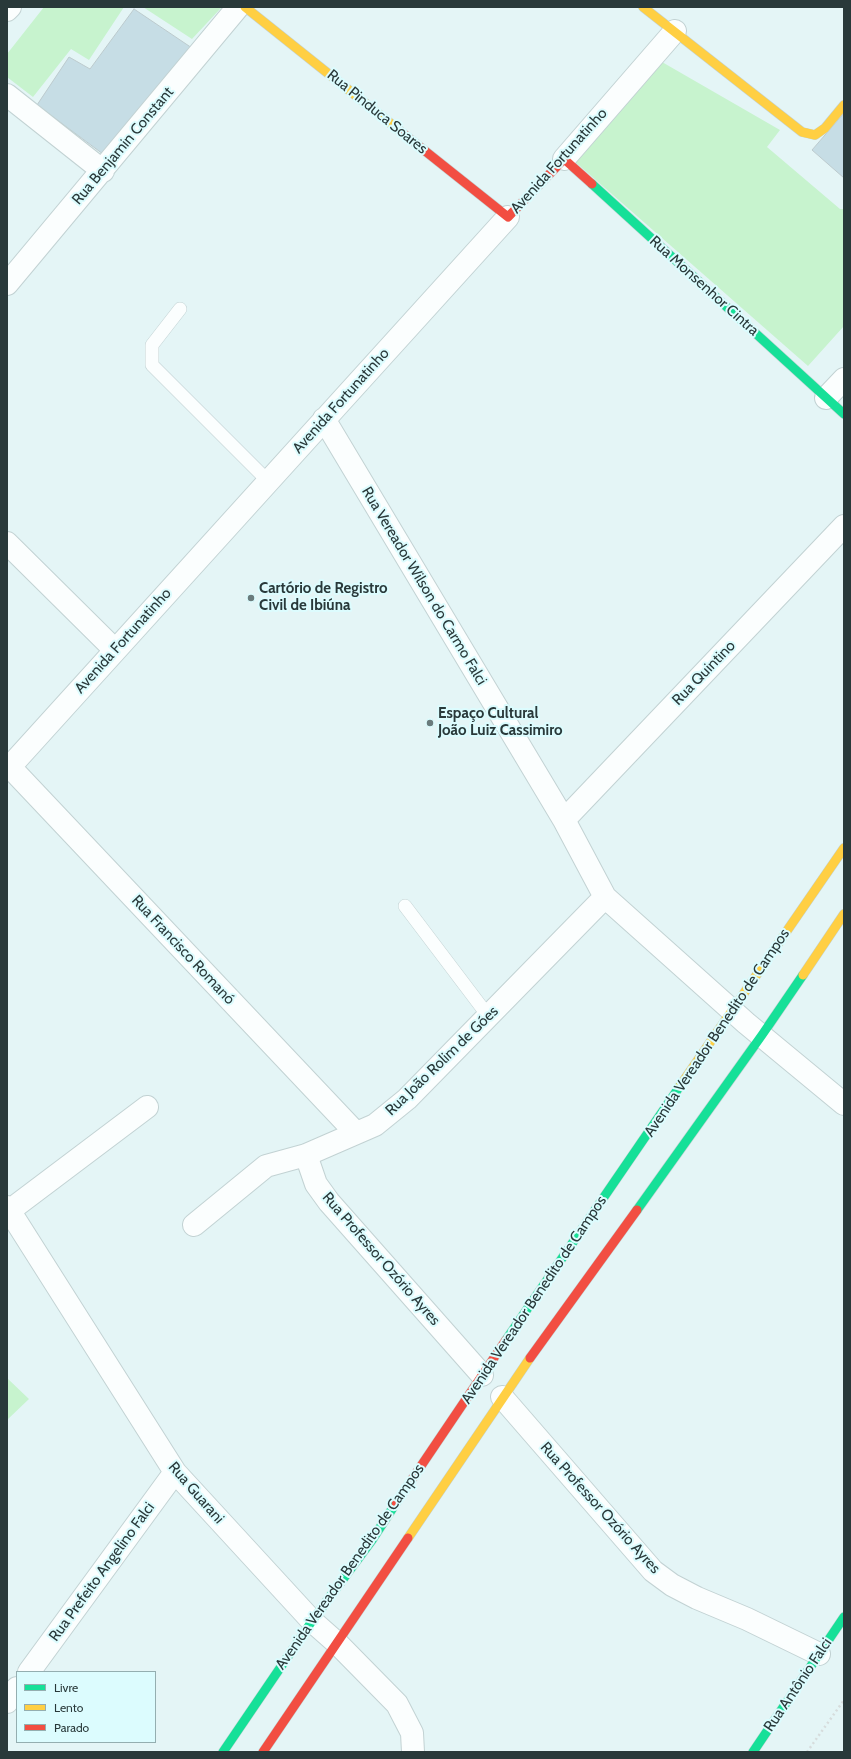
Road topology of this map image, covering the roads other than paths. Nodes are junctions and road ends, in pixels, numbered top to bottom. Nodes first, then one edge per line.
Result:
1 (10, 7) edge
2 (238, 7) edge
3 (245, 7) edge
4 (7, 10) edge
5 (651, 10) edge
6 (675, 31) junction
7 (7, 95) edge
8 (844, 105) edge
9 (564, 159) junction
10 (103, 171) junction
11 (508, 217) junction
12 (7, 284) edge
13 (180, 309) dead end
14 (844, 379) edge
15 (826, 398) junction
16 (844, 414) edge
17 (324, 419) junction
18 (268, 481) junction
19 (844, 526) edge
20 (7, 543) edge
21 (115, 650) junction
22 (8, 768) edge
23 (564, 820) junction
24 (844, 848) edge
25 (605, 897) junction
26 (405, 906) dead end
27 (844, 914) edge
28 (733, 1011) junction
29 (489, 1017) junction
30 (762, 1035) junction
31 (844, 1104) edge
32 (147, 1107) dead end
33 (356, 1133) junction
34 (306, 1156) junction
35 (8, 1209) edge
36 (194, 1225) dead end
37 (482, 1375) junction
38 (502, 1397) junction
39 (175, 1472) junction
40 (844, 1618) edge
41 (312, 1621) junction
42 (338, 1644) junction
43 (819, 1654) junction
44 (30, 1671) edge
45 (16, 1689) edge
46 (7, 1702) edge
47 (223, 1752) edge
48 (263, 1752) edge
49 (413, 1752) edge
50 (753, 1752) edge

1 - 4 street
2 - 10 street, Rua Benjamin Constant
3 - 11 main road, Rua Pinduca Soares
5 - 6 main road
6 - 8 main road
6 - 9 street, Avenida Fortunatinho
7 - 10 street
9 - 11 main road, Avenida Fortunatinho
9 - 15 main road, Rua Monsenhor Cintra
10 - 12 street, Rua Benjamin Constant
11 - 17 street, Avenida Fortunatinho
13 - 18 lane
14 - 15 street
15 - 16 main road, Rua Monsenhor Cintra
17 - 18 street, Avenida Fortunatinho
17 - 23 street, Rua Vereador Wilson do Carmo Falci
18 - 21 street, Avenida Fortunatinho
19 - 23 street, Rua Quintino
20 - 21 street
21 - 22 street, Avenida Fortunatinho
22 - 33 street, Rua Francisco Romanó
23 - 25 street, Rua Vereador Wilson do Carmo Falci
24 - 28 main road, Avenida Vereador Benedito de Campos
25 - 28 street, Rua Vereador Wilson do Carmo Falci
25 - 29 street, Rua João Rolim de Góes
26 - 29 lane
27 - 30 main road, Avenida Vereador Benedito de Campos
28 - 30 street, Rua Vereador Wilson do Carmo Falci
28 - 37 main road, Avenida Vereador Benedito de Campos
29 - 33 street, Rua João Rolim de Góes
30 - 31 street, Rua Vereador Wilson do Carmo Falci
30 - 38 main road, Avenida Vereador Benedito de Campos
32 - 35 street
33 - 34 street, Rua João Rolim de Góes
34 - 36 street, Rua João Rolim de Góes
34 - 37 street, Rua Professor Ozório Ayres
35 - 39 street, Rua Guarani
37 - 41 main road, Avenida Vereador Benedito de Campos
38 - 42 main road, Avenida Vereador Benedito de Campos
38 - 43 street, Rua Professor Ozório Ayres
39 - 41 street, Rua Guarani
39 - 44 street, Rua Prefeito Angelino Falci
40 - 43 main road, Rua Antônio Falci
41 - 42 street, Rua Guarani
41 - 47 main road, Avenida Vereador Benedito de Campos
42 - 48 main road, Avenida Vereador Benedito de Campos
42 - 49 street, Rua Guarani
43 - 50 main road, Rua Antônio Falci
45 - 46 street

